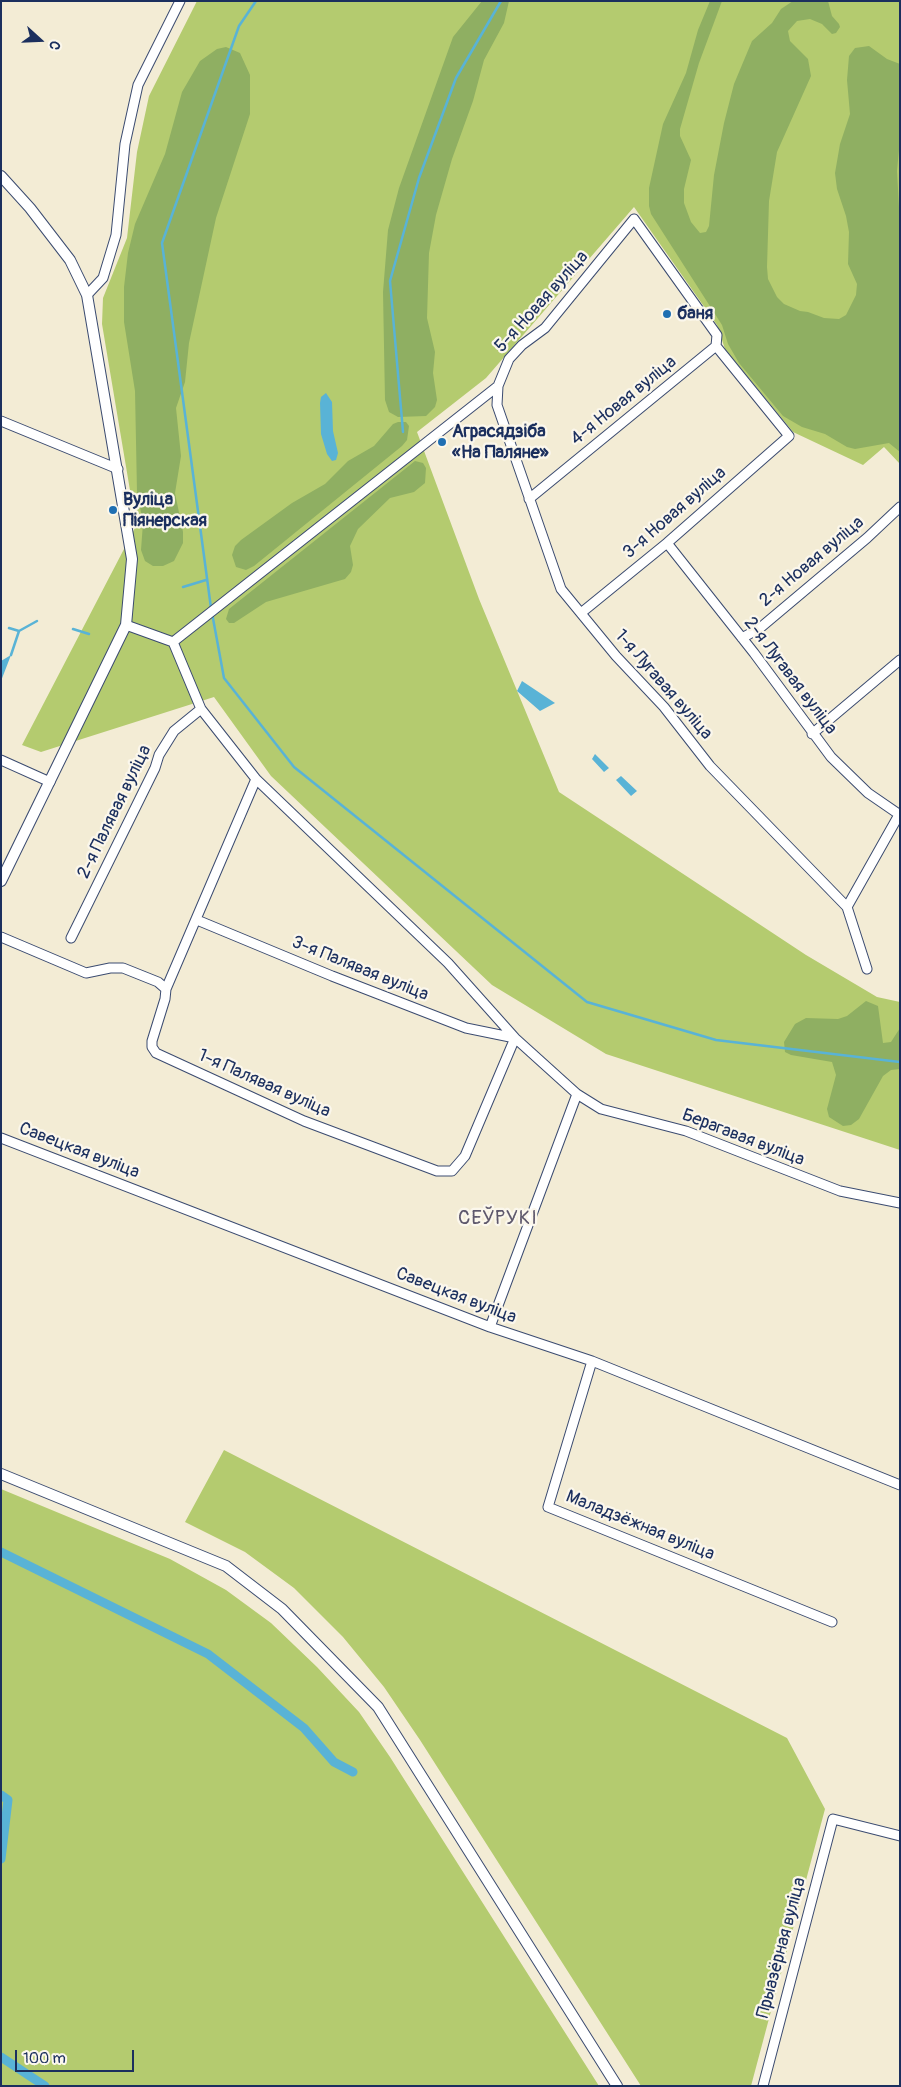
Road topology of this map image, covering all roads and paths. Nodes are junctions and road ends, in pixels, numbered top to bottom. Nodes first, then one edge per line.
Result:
1 (180, 1) edge
2 (1, 176) edge
3 (86, 296) junction
4 (716, 346) junction
5 (498, 386) junction
6 (1, 421) edge
7 (118, 469) junction
8 (529, 499) junction
9 (900, 508) edge
10 (667, 543) junction
11 (581, 613) junction
12 (126, 625) junction
13 (742, 638) junction
14 (173, 642) junction
15 (900, 660) edge
16 (201, 709) junction
17 (812, 734) junction
18 (1, 760) edge
19 (256, 779) junction
20 (50, 782) junction
21 (899, 815) edge
22 (1, 881) edge
23 (847, 907) junction
24 (197, 920) junction
25 (1, 937) edge
26 (71, 938) dead end
27 (867, 969) dead end
28 (166, 989) junction
29 (515, 1038) junction
30 (577, 1094) junction
31 (1, 1138) edge
32 (900, 1203) edge
33 (490, 1327) junction
34 (592, 1362) junction
35 (1, 1474) edge
36 (900, 1485) edge
37 (832, 1622) dead end
38 (900, 1836) edge
39 (617, 2086) edge
40 (763, 2086) edge

1 - 3 street
2 - 3 street
3 - 7 street
4 - 5 street, 5-я Новая вуліца
4 - 8 street, 4-я Новая вуліца
4 - 10 street, 3-я Новая вуліца
5 - 8 street, 1-я Лугавая вуліца
5 - 14 street
6 - 7 street
7 - 12 street
8 - 11 street, 1-я Лугавая вуліца
9 - 13 street, 2-я Новая вуліца
10 - 11 street, 3-я Новая вуліца
10 - 13 street, 2-я Лугавая вуліца
11 - 23 street, 1-я Лугавая вуліца
12 - 14 street
12 - 20 street
13 - 17 street, 2-я Лугавая вуліца
14 - 16 street, Берагавая вуліца
15 - 17 street
16 - 19 street, Берагавая вуліца
16 - 26 street, 2-я Палявая вуліца
17 - 21 street, 2-я Лугавая вуліца
18 - 20 street
19 - 24 street, 1-я Палявая вуліца
19 - 29 street, Берагавая вуліца
20 - 22 street
21 - 23 street
23 - 27 street, 1-я Лугавая вуліца
24 - 28 street, 1-я Палявая вуліца
24 - 29 street, 3-я Палявая вуліца
25 - 28 street
28 - 29 street, 1-я Палявая вуліца
29 - 30 street, Берагавая вуліца
30 - 32 street, Берагавая вуліца
30 - 33 street
31 - 33 street, Савецкая вуліца
33 - 34 street, Савецкая вуліца
34 - 36 street, Савецкая вуліца
34 - 37 street, Маладзёжная вуліца
35 - 39 street
38 - 40 street, Прыазёрная вуліца

